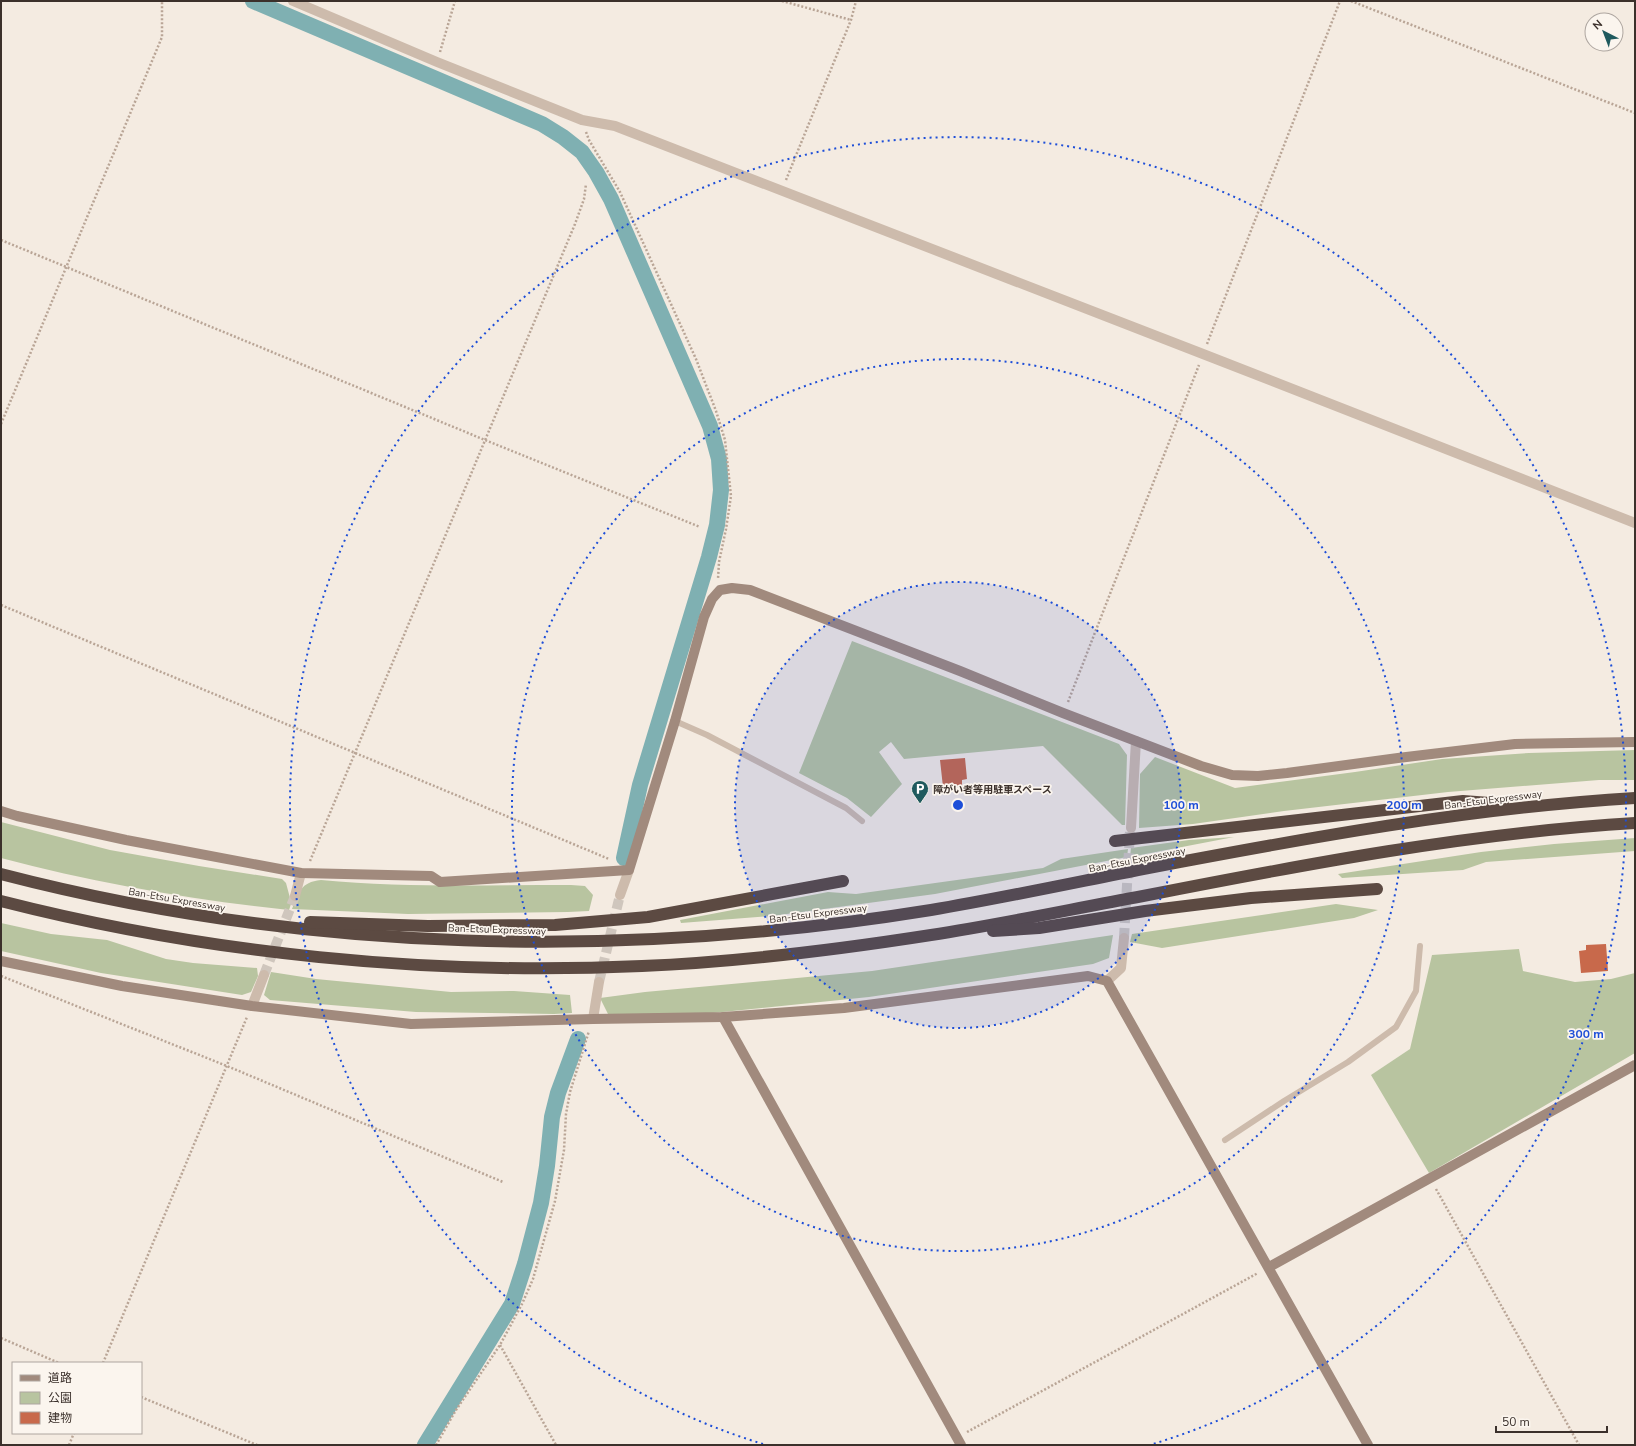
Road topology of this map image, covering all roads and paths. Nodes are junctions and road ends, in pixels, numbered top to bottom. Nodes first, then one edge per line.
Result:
1 (162, 1) edge
2 (293, 1) edge
3 (455, 1) edge
4 (782, 1) edge
5 (856, 1) edge
6 (1351, 1) edge
7 (851, 20) junction
8 (438, 62) junction
9 (1635, 113) edge
10 (582, 120) junction
11 (586, 184) dead end
12 (782, 190) junction
13 (1, 240) edge
14 (66, 266) junction
15 (1, 424) edge
16 (485, 440) junction
17 (1635, 524) edge
18 (700, 527) dead end
19 (720, 590) junction
20 (1, 605) edge
21 (675, 721) junction
22 (1136, 740) junction
23 (1635, 742) edge
24 (356, 753) junction
25 (1635, 798) edge
26 (1532, 806) junction
27 (1, 811) edge
28 (862, 821) dead end
29 (1635, 823) edge
30 (1131, 828) tunnel mouth
31 (1115, 841) dead end
32 (629, 870) junction
33 (618, 872) junction
34 (302, 873) junction
35 (1, 874) edge
36 (843, 881) dead end
37 (1377, 889) dead end
38 (620, 895) tunnel mouth
39 (296, 896) tunnel mouth
40 (1, 901) edge
41 (233, 921) junction
42 (934, 935) junction
43 (1124, 938) tunnel mouth
44 (1420, 946) dead end
45 (1, 961) edge
46 (264, 975) tunnel mouth
47 (1, 976) edge
48 (1107, 981) junction
49 (599, 982) tunnel mouth
50 (252, 1006) junction
51 (723, 1017) junction
52 (593, 1019) junction
53 (1635, 1065) edge
54 (227, 1066) junction
55 (1225, 1140) dead end
56 (1430, 1179) junction
57 (503, 1182) dead end
58 (1269, 1267) junction
59 (1, 1338) edge
60 (500, 1345) junction
61 (57, 1362) edge
62 (104, 1362) edge
63 (142, 1397) edge
64 (74, 1434) edge
65 (959, 1441) edge
66 (69, 1445) edge
67 (257, 1445) edge
68 (436, 1445) edge
69 (556, 1445) edge
70 (1368, 1445) edge
71 (1579, 1445) edge

1 - 14 path
2 - 8 street
3 - 8 path
4 - 7 path
5 - 7 path
6 - 9 path
7 - 12 path
8 - 10 street
10 - 12 street
10 - 19 path
11 - 16 path
12 - 17 street
13 - 14 path
14 - 15 path
14 - 16 path
16 - 18 path
16 - 24 path
19 - 21 street
19 - 22 street
20 - 24 path
21 - 28 lane
21 - 32 street
22 - 23 street
22 - 30 street
24 - 33 path
24 - 34 path
25 - 26 highway, Ban-Etsu Expressway
26 - 31 highway
26 - 41 highway, Ban-Etsu Expressway
27 - 34 street
29 - 42 highway
32 - 33 street
32 - 38 street
33 - 34 street
34 - 39 street
35 - 41 highway, Ban-Etsu Expressway
36 - 41 highway
37 - 42 highway
40 - 42 highway
43 - 48 street
44 - 55 lane
45 - 50 street
46 - 50 street
47 - 54 path
48 - 51 street
48 - 58 street
49 - 52 street
50 - 52 street
50 - 54 path
51 - 52 street
51 - 65 street
52 - 60 path
53 - 56 street
54 - 57 path
54 - 62 path
56 - 58 street
56 - 71 path
58 - 65 path
58 - 70 street
59 - 61 path
60 - 68 path
60 - 69 path
63 - 67 path
64 - 66 path

